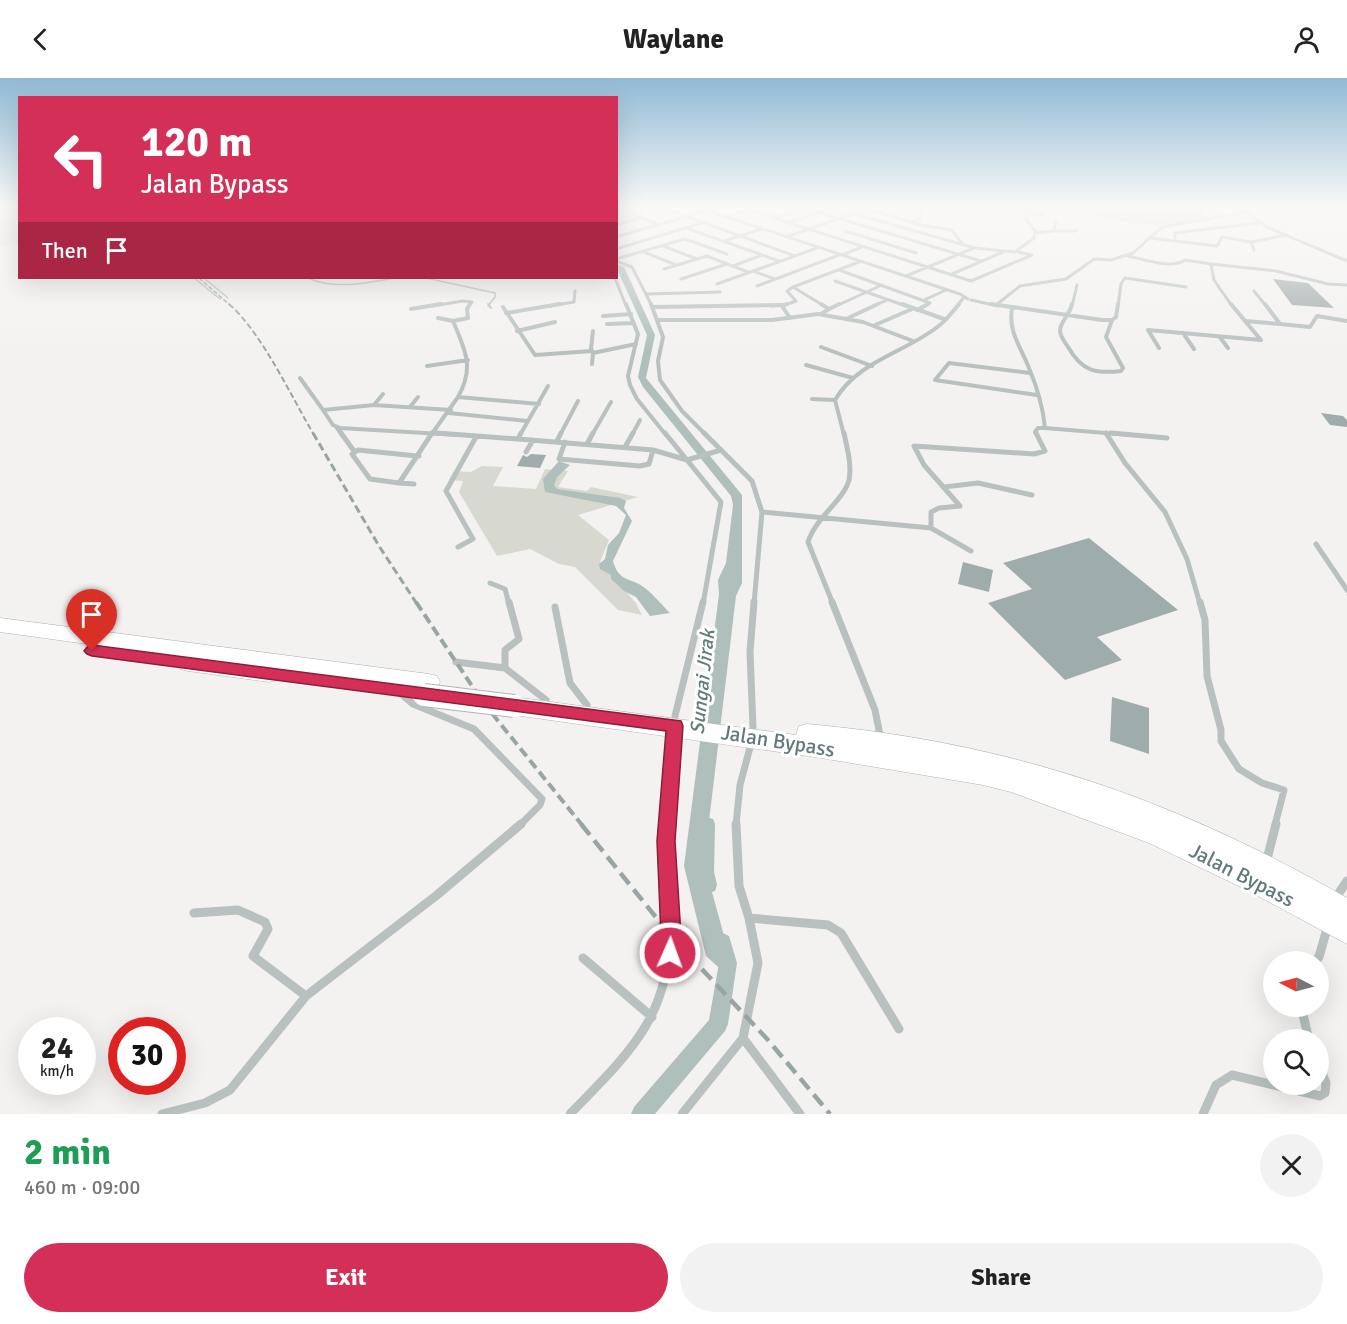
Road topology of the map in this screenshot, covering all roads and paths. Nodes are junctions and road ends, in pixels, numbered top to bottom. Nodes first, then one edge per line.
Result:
1 (634, 254) edge
2 (652, 254) edge
3 (684, 254) edge
4 (727, 254) edge
5 (790, 254) edge
6 (800, 254) edge
7 (887, 254) edge
8 (915, 254) edge
9 (997, 254) edge
10 (1029, 254) edge
11 (762, 255) joint
12 (841, 255) joint
13 (958, 255) joint
14 (795, 256) junction
15 (1127, 256) joint
16 (618, 259) edge
17 (697, 259) junction
18 (715, 259) junction
19 (902, 259) junction
20 (618, 261) edge
21 (779, 261) junction
22 (860, 261) junction
23 (981, 261) junction
24 (727, 264) junction
25 (1211, 264) junction
26 (677, 265) junction
27 (733, 266) junction
28 (927, 267) junction
29 (664, 269) dead end
30 (839, 270) junction
31 (751, 271) junction
32 (952, 275) junction
33 (782, 276) junction
34 (905, 276) junction
35 (615, 279) edge
36 (681, 279) dead end
37 (776, 279) junction
38 (835, 281) dead end
39 (802, 283) junction
40 (717, 284) dead end
41 (882, 285) junction
42 (1077, 285) dead end
43 (1347, 285) edge
44 (757, 286) dead end
45 (1186, 286) dead end
46 (793, 287) junction
47 (945, 290) junction
48 (574, 291) dead end
49 (1254, 291) dead end
50 (720, 292) dead end
51 (865, 292) junction
52 (647, 294) junction
53 (968, 299) junction
54 (887, 300) junction
55 (924, 300) junction
56 (783, 304) junction
57 (996, 305) junction
58 (503, 307) dead end
59 (652, 307) junction
60 (411, 309) dead end
61 (829, 309) junction
62 (914, 309) junction
63 (1012, 309) junction
64 (506, 313) junction
65 (631, 314) junction
66 (822, 314) junction
67 (1070, 314) junction
68 (603, 316) dead end
69 (438, 318) dead end
70 (790, 318) junction
71 (847, 318) junction
72 (944, 319) junction
73 (658, 320) junction
74 (1112, 320) junction
75 (453, 321) junction
76 (1245, 321) junction
77 (1347, 321) edge
78 (555, 322) dead end
79 (634, 323) junction
80 (608, 324) dead end
81 (1280, 324) junction
82 (874, 326) junction
83 (517, 331) junction
84 (592, 331) dead end
85 (1183, 333) junction
86 (1219, 336) junction
87 (913, 341) junction
88 (636, 344) junction
89 (821, 347) dead end
90 (1160, 348) dead end
91 (1228, 348) dead end
92 (1194, 349) dead end
93 (592, 352) junction
94 (468, 360) junction
95 (592, 364) dead end
96 (806, 365) dead end
97 (427, 366) dead end
98 (872, 366) junction
99 (1030, 373) junction
100 (300, 378) dead end
101 (853, 378) junction
102 (548, 386) dead end
103 (383, 394) dead end
104 (1037, 395) junction
105 (418, 397) dead end
106 (458, 397) junction
107 (813, 399) dead end
108 (835, 400) junction
109 (578, 401) dead end
110 (611, 402) dead end
111 (539, 404) junction
112 (374, 405) junction
113 (410, 407) junction
114 (323, 410) junction
115 (450, 412) junction
116 (640, 420) dead end
117 (528, 421) junction
118 (1045, 428) junction
119 (337, 429) junction
120 (432, 433) junction
121 (1106, 433) junction
122 (476, 437) junction
123 (1167, 438) dead end
124 (518, 439) junction
125 (918, 439) dead end
126 (533, 440) junction
127 (557, 441) junction
128 (565, 442) junction
129 (587, 444) junction
130 (914, 446) junction
131 (625, 447) junction
132 (653, 450) junction
133 (354, 451) junction
134 (718, 451) junction
135 (526, 452) dead end
136 (419, 456) junction
137 (690, 459) junction
138 (399, 483) junction
139 (414, 483) dead end
140 (944, 487) junction
141 (1032, 495) dead end
142 (762, 512) junction
143 (819, 518) junction
144 (931, 528) junction
145 (1316, 544) dead end
146 (458, 547) dead end
147 (971, 551) dead end
148 (490, 583) dead end
149 (1347, 590) edge
150 (555, 607) dead end
151 (0, 625) edge
152 (0, 638) edge
153 (456, 662) dead end
154 (505, 668) junction
155 (426, 688) junction
156 (398, 691) junction
157 (546, 700) junction
158 (515, 701) junction
159 (587, 705) junction
160 (680, 722) junction
161 (746, 731) junction
162 (881, 740) junction
163 (1128, 814) junction
164 (1266, 867) junction
165 (1347, 881) edge
166 (194, 913) dead end
167 (1339, 917) edge
168 (749, 918) junction
169 (1322, 951) edge
170 (583, 958) dead end
171 (306, 996) junction
172 (652, 1017) junction
173 (900, 1029) dead end
174 (743, 1038) junction
175 (1263, 1082) edge
176 (162, 1114) edge
177 (570, 1114) edge
178 (682, 1114) edge
179 (800, 1114) edge
180 (1203, 1114) edge

1 - 16 street
2 - 26 street
3 - 17 street
4 - 18 street
5 - 14 street
6 - 14 street
7 - 19 street
8 - 19 street
9 - 23 street
10 - 32 street
11 - 21 street
11 - 27 street
12 - 22 street
12 - 33 street
13 - 23 street
13 - 28 street
14 - 21 street
15 - 25 street
15 - 57 street
17 - 18 street
17 - 26 street
18 - 24 street
19 - 28 street
20 - 52 street
21 - 31 street
22 - 30 street
22 - 34 street
23 - 32 street
24 - 27 street
24 - 36 street
25 - 43 street
25 - 76 street
26 - 29 street
27 - 31 street
28 - 32 street
28 - 34 street
30 - 39 street
30 - 41 street
31 - 37 street
31 - 40 street
33 - 37 street
33 - 39 street
34 - 47 street
35 - 65 street
37 - 44 street
38 - 51 street
39 - 46 street
41 - 51 street
41 - 55 street
42 - 67 street
45 - 74 street
46 - 56 street
46 - 61 street
47 - 53 street
47 - 55 street
48 - 64 street
49 - 81 street
50 - 52 street
51 - 54 street
51 - 61 street
52 - 59 street
53 - 57 street
53 - 72 street
54 - 62 street
54 - 71 street
55 - 62 street
56 - 59 street
56 - 70 street
57 - 63 street
58 - 64 street
59 - 73 street
60 - 75 street
61 - 66 street
62 - 72 street
62 - 82 street
63 - 67 street
63 - 99 street
64 - 83 street
65 - 68 street
65 - 79 street
66 - 70 street
66 - 71 street
67 - 74 street
67 - 74 street
69 - 75 street
70 - 73 street
71 - 82 street
72 - 87 street
73 - 134 street
75 - 94 street
76 - 81 street
76 - 86 street
77 - 81 street
78 - 83 street
79 - 80 street
79 - 88 street
82 - 87 street
83 - 93 street
84 - 93 street
85 - 86 street
85 - 90 street
85 - 92 street
86 - 91 street
87 - 98 street
88 - 93 street
88 - 137 street
89 - 98 street
93 - 95 street
94 - 97 street
94 - 106 street
96 - 101 street
98 - 101 street
99 - 104 street
99 - 104 street
100 - 114 street
101 - 108 street
102 - 111 street
103 - 112 street
104 - 118 street
105 - 113 street
106 - 111 street
106 - 115 street
107 - 108 street
108 - 143 street
109 - 127 street
110 - 129 street
111 - 117 street
112 - 113 street
112 - 114 street
113 - 115 street
114 - 119 street
115 - 117 street
115 - 120 street
116 - 131 street
117 - 124 street
118 - 121 street
118 - 130 street
119 - 120 street
119 - 133 street
120 - 122 street
120 - 136 street
121 - 123 street
121 - 164 street
122 - 124 street
122 - 146 street
124 - 126 street
125 - 130 street
126 - 127 street
126 - 135 street
127 - 128 street
128 - 129 street
128 - 132 street
129 - 131 street
130 - 140 street
131 - 132 street
132 - 137 street
133 - 136 street
133 - 138 street
134 - 137 street
134 - 142 street
136 - 138 street
137 - 160 street
138 - 139 street
140 - 141 street
140 - 144 street
142 - 143 street
142 - 161 street
143 - 144 street
143 - 162 street
144 - 147 street
145 - 149 street
148 - 154 street
150 - 159 street
151 - 155 highway, Jalan Bypass
152 - 156 highway, Jalan Bypass
153 - 154 street
154 - 157 street
155 - 156 highway, Jalan Bypass
155 - 158 highway, Jalan Bypass, bridge
156 - 171 street
157 - 158 highway, Jalan Bypass
157 - 159 highway, Jalan Bypass
158 - 160 highway, Jalan Bypass
159 - 160 highway, Jalan Bypass
160 - 161 highway, Jalan Bypass
160 - 172 street
161 - 162 highway, Jalan Bypass
161 - 163 highway, Jalan Bypass
161 - 168 street
162 - 163 highway, Jalan Bypass
163 - 164 highway, Jalan Bypass
163 - 167 highway, Jalan Bypass
164 - 167 highway, Jalan Bypass
165 - 167 street
166 - 171 street
167 - 169 street
168 - 173 street
168 - 174 street
170 - 172 street
171 - 176 street
172 - 177 street
174 - 178 street
174 - 179 street
175 - 180 street

